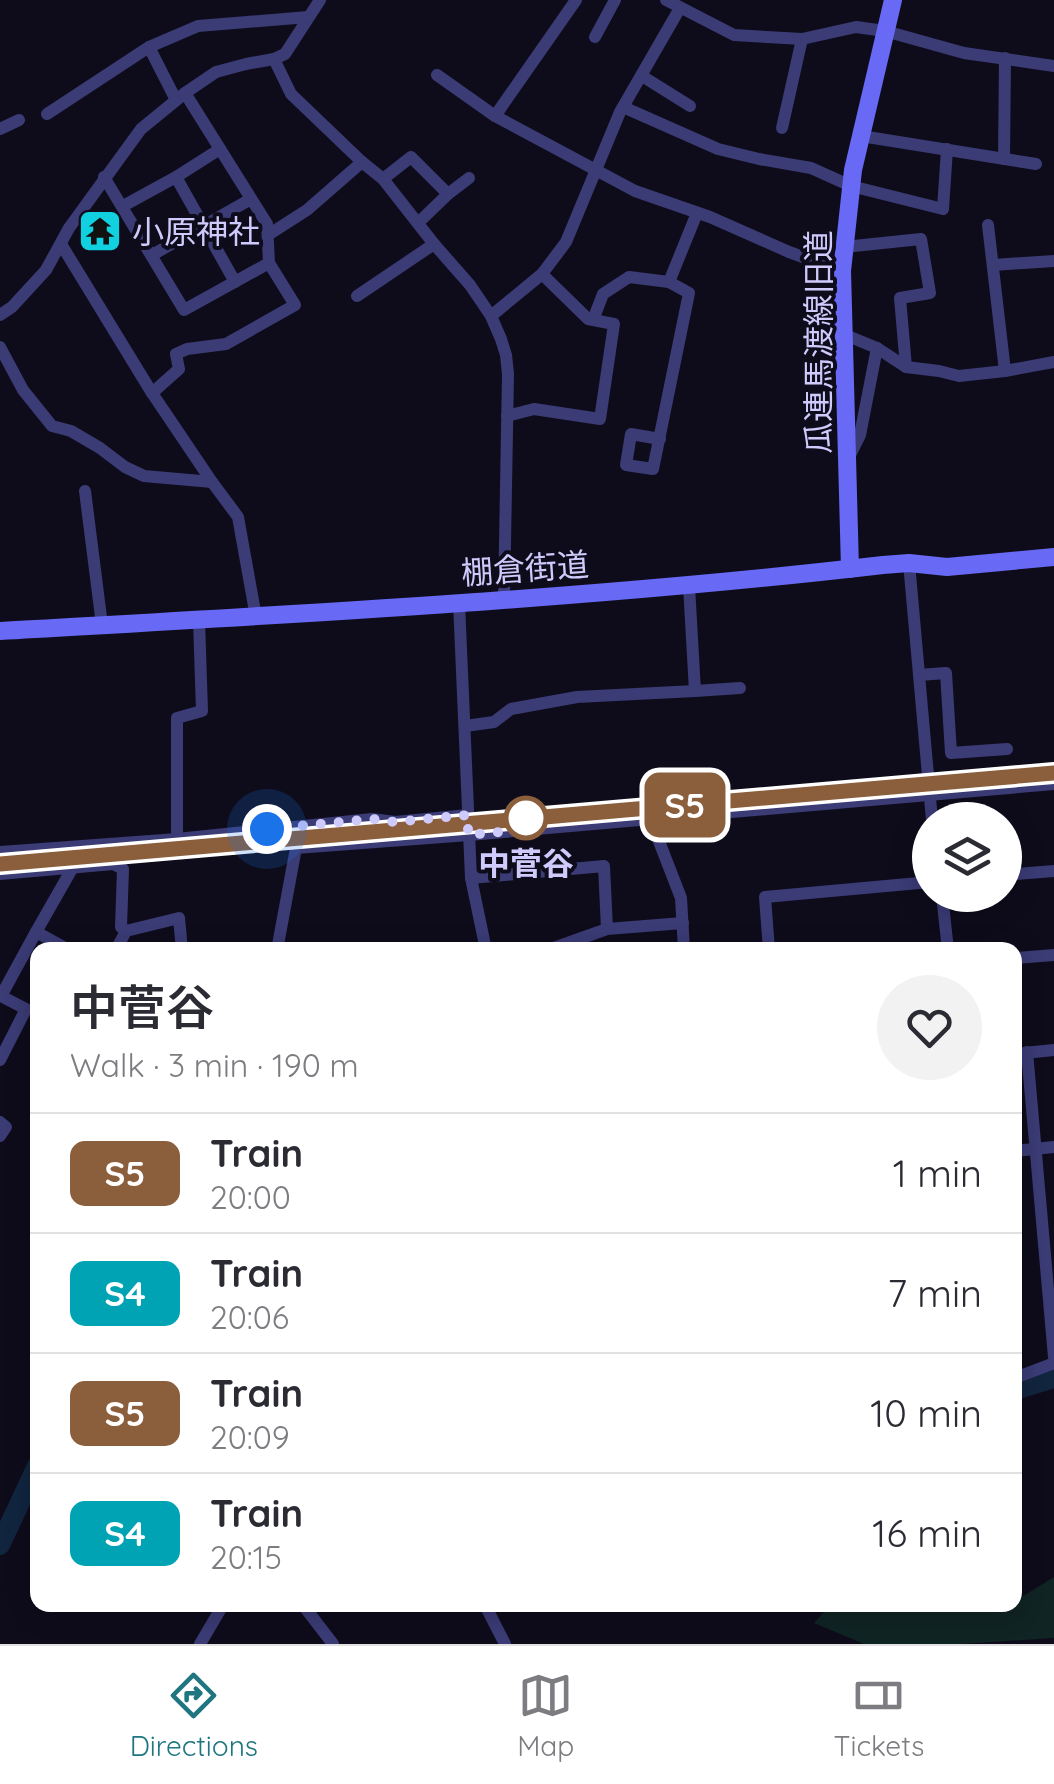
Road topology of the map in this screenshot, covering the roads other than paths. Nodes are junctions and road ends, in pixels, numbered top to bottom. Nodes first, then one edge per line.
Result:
1 (320, 0) edge
2 (576, 0) edge
3 (614, 0) edge
4 (666, 0) edge
5 (892, 0) edge
6 (680, 8) junction
7 (308, 17) junction
8 (886, 31) junction
9 (595, 37) dead end
10 (802, 39) junction
11 (149, 47) junction
12 (1004, 58) junction
13 (274, 59) junction
14 (1054, 66) edge
15 (437, 75) dead end
16 (642, 76) junction
17 (180, 96) junction
18 (690, 106) dead end
19 (623, 108) junction
20 (47, 114) dead end
21 (495, 116) junction
22 (19, 120) dead end
23 (782, 128) dead end
24 (0, 129) edge
25 (861, 136) junction
26 (220, 149) junction
27 (947, 150) junction
28 (1004, 158) junction
29 (362, 162) junction
30 (1036, 164) dead end
31 (597, 169) junction
32 (176, 176) junction
33 (104, 177) junction
34 (470, 178) dead end
35 (383, 179) junction
36 (851, 186) junction
37 (448, 194) junction
38 (252, 199) junction
39 (123, 206) junction
40 (697, 212) junction
41 (418, 223) junction
42 (988, 225) dead end
43 (203, 227) junction
44 (268, 235) junction
45 (60, 244) junction
46 (434, 244) junction
47 (844, 247) junction
48 (152, 256) junction
49 (1054, 261) edge
50 (270, 264) junction
51 (993, 265) junction
52 (842, 272) junction
53 (542, 274) junction
54 (235, 282) junction
55 (669, 282) junction
56 (358, 296) dead end
57 (0, 315) edge
58 (491, 316) junction
59 (593, 320) junction
60 (843, 334) junction
61 (0, 347) edge
62 (877, 348) junction
63 (1054, 362) edge
64 (906, 367) junction
65 (1006, 371) junction
66 (152, 392) junction
67 (507, 416) junction
68 (660, 438) dead end
69 (848, 460) junction
70 (212, 482) junction
71 (84, 491) dead end
72 (1054, 556) edge
73 (909, 564) junction
74 (850, 569) junction
75 (689, 586) junction
76 (504, 600) junction
77 (459, 603) junction
78 (256, 616) junction
79 (200, 620) junction
80 (102, 625) junction
81 (0, 631) edge
82 (919, 675) junction
83 (740, 688) dead end
84 (695, 691) junction
85 (465, 726) junction
86 (1007, 748) dead end
87 (1054, 784) edge
88 (928, 795) junction
89 (929, 802) edge
90 (468, 815) junction
91 (650, 818) junction
92 (468, 835) junction
93 (177, 838) junction
94 (0, 852) edge
95 (73, 867) junction
96 (1054, 871) edge
97 (0, 874) edge
98 (1022, 874) edge
99 (471, 878) junction
100 (912, 884) edge
101 (944, 912) edge
102 (682, 922) junction
103 (607, 929) junction
104 (126, 931) junction
105 (36, 932) junction
106 (31, 942) edge
107 (54, 942) edge
108 (120, 942) edge
109 (181, 942) edge
110 (278, 942) edge
111 (484, 942) edge
112 (570, 942) edge
113 (683, 942) edge
114 (768, 942) edge
115 (947, 942) edge
116 (30, 943) edge
117 (1054, 955) edge
118 (1022, 957) edge
119 (1054, 1050) edge
120 (1022, 1053) edge
121 (1022, 1059) edge
122 (0, 1060) edge
123 (0, 1122) edge
124 (0, 1136) edge
125 (1054, 1147) edge
126 (1036, 1149) junction
127 (1022, 1150) edge
128 (1054, 1360) edge
129 (1022, 1375) edge
130 (219, 1612) edge
131 (308, 1612) edge
132 (488, 1612) edge
133 (200, 1644) edge
134 (333, 1644) edge
135 (505, 1644) edge

1 - 7 street
2 - 21 street
3 - 9 street
4 - 6 street
5 - 8 street, 瓜連馬渡線旧道
6 - 10 street
6 - 16 street
7 - 11 street
7 - 13 street
8 - 10 street
8 - 12 street
8 - 25 street, 瓜連馬渡線旧道
10 - 23 street
11 - 17 street
11 - 20 street
12 - 14 street
12 - 28 street
13 - 17 street
13 - 29 street
15 - 21 street
16 - 18 street
16 - 19 street
17 - 26 street
17 - 33 street
19 - 31 street
19 - 36 street
21 - 31 street
22 - 24 street
25 - 27 street
25 - 36 street, 瓜連馬渡線旧道
26 - 32 street
26 - 38 street
27 - 28 street
27 - 36 street
28 - 30 street
29 - 35 street
29 - 44 street
31 - 40 street
31 - 53 street
32 - 39 street
32 - 43 street
33 - 39 street
33 - 45 street
34 - 37 street
35 - 37 street
35 - 41 street
36 - 47 street, 瓜連馬渡線旧道
37 - 41 street
38 - 43 street
38 - 44 street
39 - 48 street
40 - 52 street
40 - 55 street
41 - 46 street
42 - 51 street
43 - 48 street
43 - 54 street
44 - 50 street
45 - 57 street
45 - 66 street
46 - 56 street
46 - 58 street
47 - 52 street, 瓜連馬渡線旧道
47 - 64 street
48 - 54 street
49 - 51 street
50 - 54 street
50 - 66 street
51 - 65 street
52 - 60 street, 瓜連馬渡線旧道
53 - 58 street
53 - 59 street
55 - 59 street
55 - 68 street
58 - 67 street
59 - 67 street
60 - 62 street
60 - 69 street, 瓜連馬渡線旧道
61 - 70 street
62 - 64 street
62 - 69 street
63 - 65 street
64 - 65 street
66 - 70 street
67 - 76 street
69 - 74 street, 瓜連馬渡線旧道
70 - 78 street
71 - 80 street
72 - 73 street, 棚倉街道
73 - 74 street, 棚倉街道
73 - 82 street
74 - 75 street, 棚倉街道
75 - 76 street, 棚倉街道
75 - 84 street
76 - 77 street, 棚倉街道
77 - 78 street, 棚倉街道
77 - 85 street
78 - 79 street, 棚倉街道
79 - 80 street, 棚倉街道
79 - 93 street
80 - 81 street, 棚倉街道
82 - 86 street
82 - 88 street
83 - 84 street
84 - 85 street
85 - 90 street
87 - 88 street
88 - 89 street
88 - 91 street
90 - 92 street
90 - 93 street
91 - 92 street
91 - 102 street
92 - 99 street
92 - 110 street
93 - 94 street
95 - 97 street
95 - 104 street
95 - 105 street
96 - 98 street
99 - 103 street
99 - 111 street
100 - 114 street
101 - 115 street
102 - 103 street
102 - 113 street
103 - 112 street
104 - 108 street
104 - 109 street
105 - 106 street
105 - 107 street
116 - 122 street
117 - 118 street
119 - 120 street
121 - 126 street
123 - 124 street
125 - 126 street
126 - 127 street
126 - 128 street
128 - 129 street
130 - 133 street
131 - 134 street
132 - 135 street

